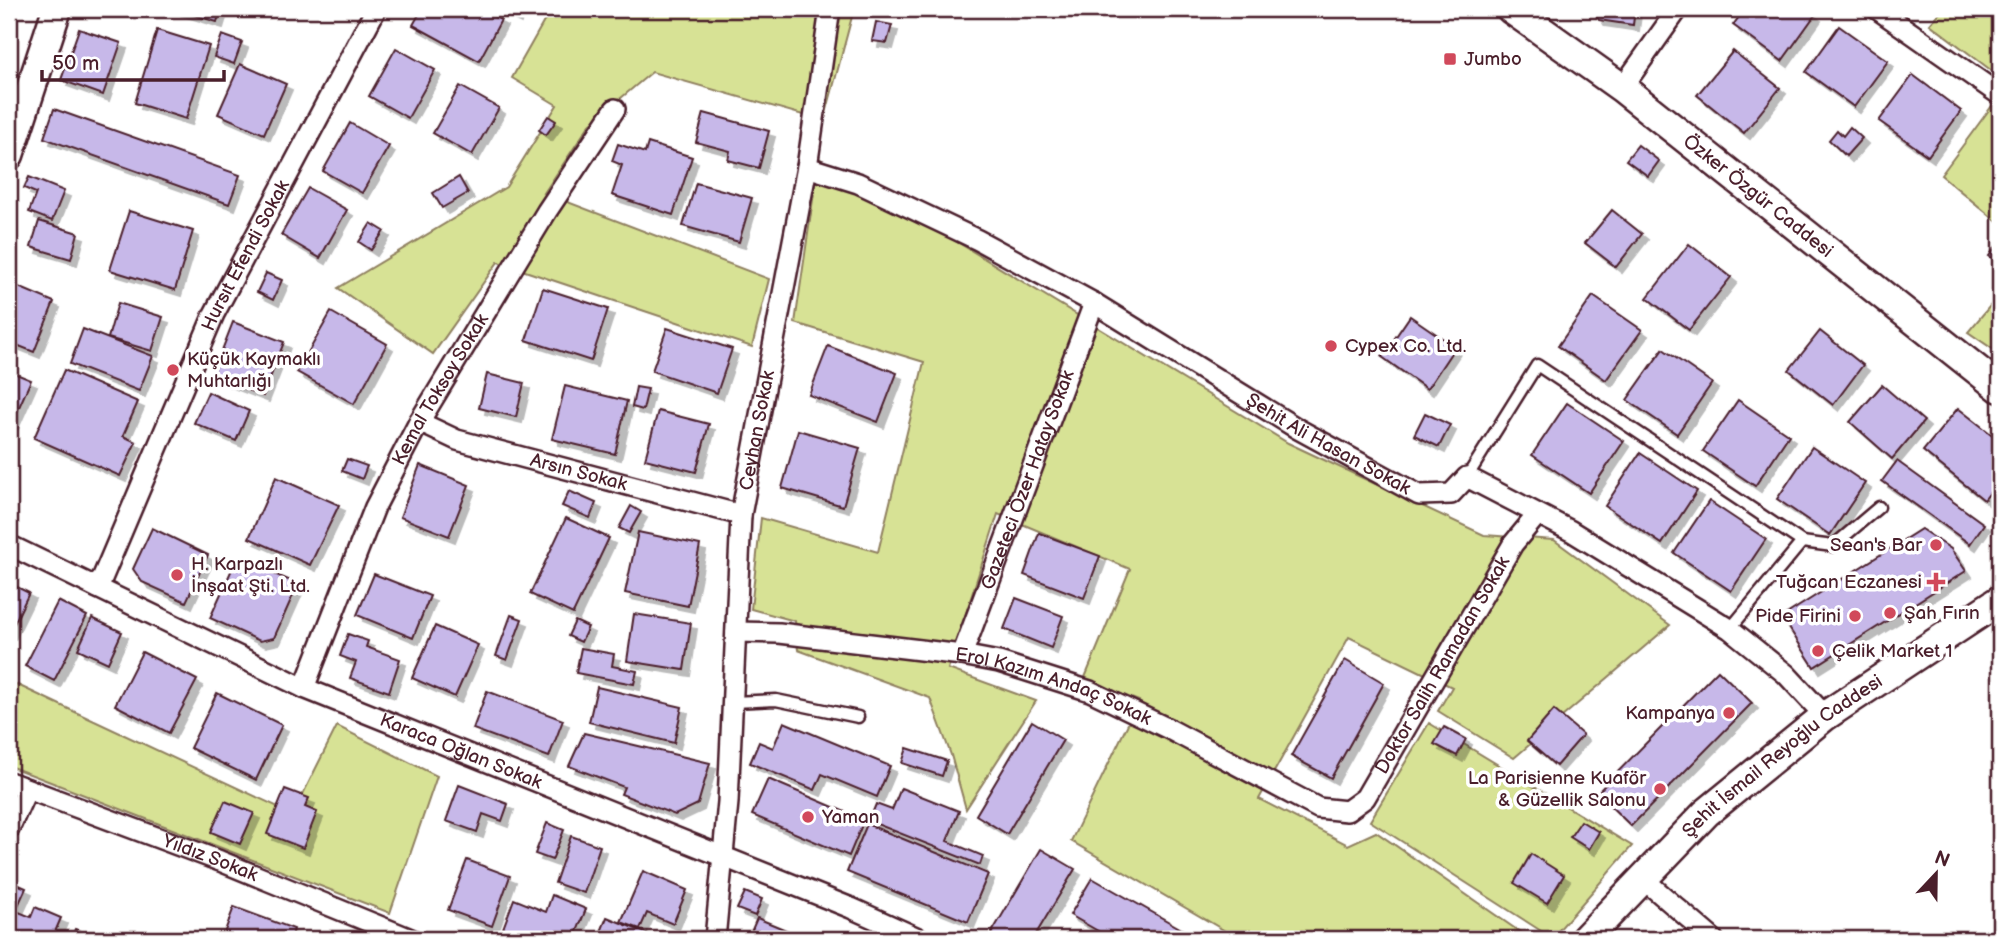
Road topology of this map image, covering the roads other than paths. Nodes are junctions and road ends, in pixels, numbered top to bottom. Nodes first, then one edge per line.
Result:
1 (57, 9) edge
2 (376, 9) edge
3 (830, 9) edge
4 (1511, 9) edge
5 (1678, 9) edge
6 (1877, 9) edge
7 (1997, 87) edge
8 (1622, 88) junction
9 (615, 109) dead end
10 (9, 155) edge
11 (807, 167) junction
12 (1094, 303) junction
13 (2000, 388) edge
14 (419, 422) junction
15 (1467, 477) junction
16 (1879, 507) dead end
17 (741, 515) junction
18 (1537, 515) junction
19 (1802, 542) junction
20 (9, 545) edge
21 (98, 588) junction
22 (2000, 600) edge
23 (1730, 629) junction
24 (736, 632) junction
25 (962, 655) junction
26 (304, 688) junction
27 (733, 702) junction
28 (1825, 716) junction
29 (858, 717) dead end
30 (18, 785) edge
31 (1348, 811) joint
32 (9, 829) edge
33 (721, 857) junction
34 (1642, 878) junction
35 (411, 939) edge
36 (715, 939) edge
37 (920, 939) edge
38 (1585, 939) edge
39 (1713, 939) edge

1 - 10 street
2 - 21 street, Hursıt Efendi Sokak
3 - 11 street, Ceyhan Sokak
4 - 8 street, Özker Özgür Caddesi
5 - 8 street
6 - 7 street
8 - 13 street, Özker Özgür Caddesi
9 - 14 street, Kemal Toksoy Sokak
11 - 12 street, Şehit Ali Hasan Sokak
11 - 17 street, Ceyhan Sokak
12 - 15 street, Şehit Ali Hasan Sokak
12 - 25 street, Gazeteci Özer Hatay Sokak
14 - 17 street, Arsın Sokak
14 - 26 street, Kemal Toksoy Sokak
15 - 18 street
15 - 19 lane
16 - 19 lane
17 - 24 street, Ceyhan Sokak
18 - 23 street
18 - 31 street, Doktor Salih Ramadan Sokak
19 - 23 lane
20 - 21 street, Karaca Oğlan Sokak
21 - 26 street, Karaca Oğlan Sokak
22 - 28 street, Şehit İsmail Reyoğlu Caddesi
23 - 28 street
24 - 25 street, Erol Kazım Andaç Sokak
24 - 27 street, Ceyhan Sokak
25 - 31 street, Erol Kazım Andaç Sokak
26 - 33 street, Karaca Oğlan Sokak
27 - 29 lane
27 - 33 street, Ceyhan Sokak
28 - 34 street, Şehit İsmail Reyoğlu Caddesi
30 - 32 street
30 - 35 street, Yıldız Sokak
33 - 36 street, Ceyhan Sokak
33 - 37 street, Karaca Oğlan Sokak
34 - 38 street, Şehit İsmail Reyoğlu Caddesi
34 - 39 street

